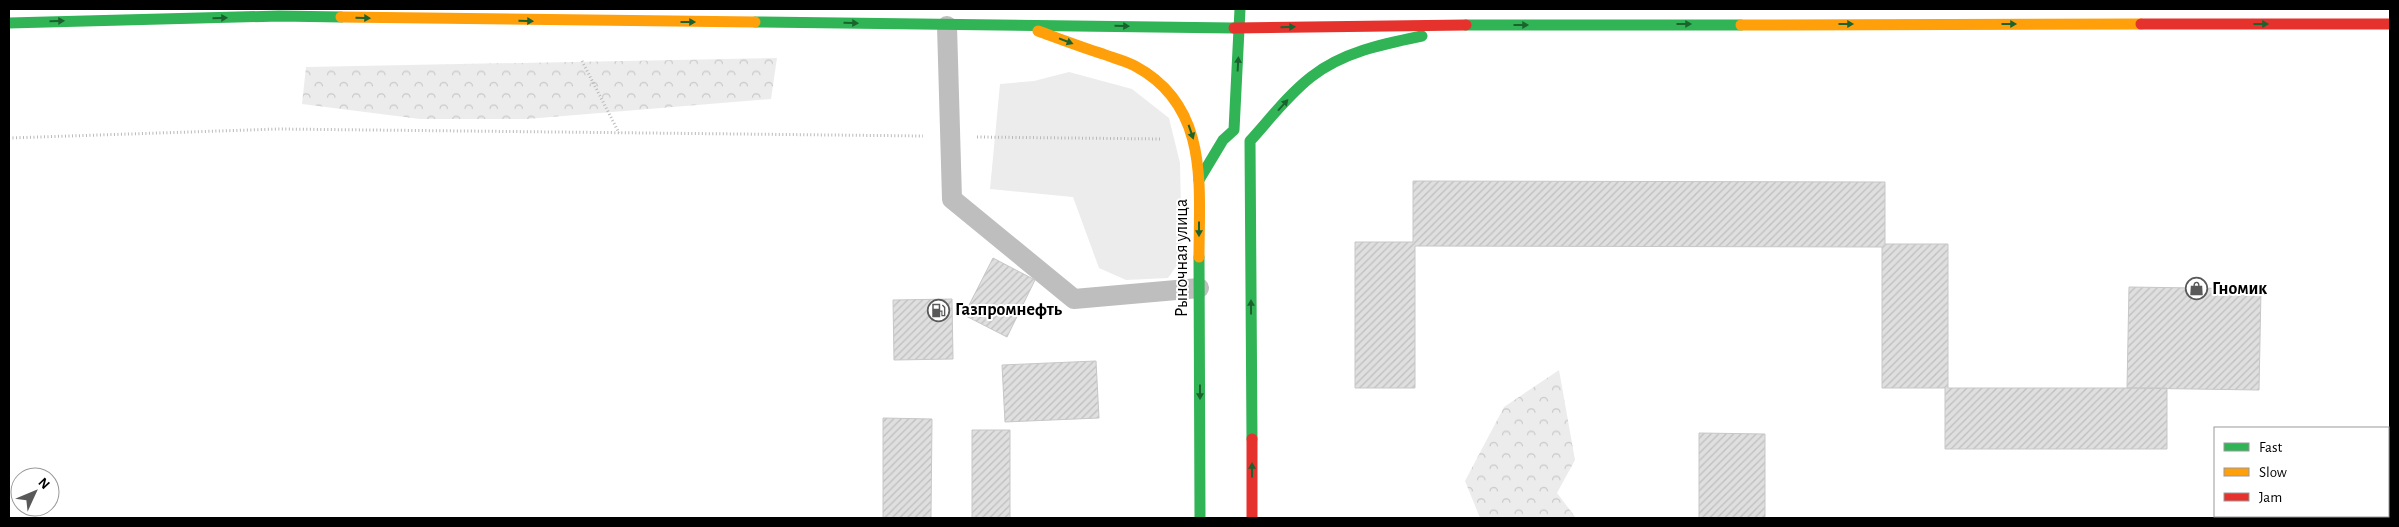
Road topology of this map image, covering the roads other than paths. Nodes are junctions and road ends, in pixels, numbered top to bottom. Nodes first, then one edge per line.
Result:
1 (1240, 9) edge
2 (2211, 9) edge
3 (9, 22) edge
4 (1020, 24) junction
5 (2390, 24) edge
6 (1472, 25) junction
7 (2212, 25) junction
8 (947, 26) junction
9 (1239, 28) junction
10 (1234, 130) junction
11 (1250, 141) junction
12 (1199, 180) junction
13 (1199, 288) junction
14 (1200, 518) edge
15 (1252, 518) edge

1 - 9 main road
2 - 7 main road
3 -> 8 main road
4 - 8 main road
4 -> 9 main road
4 -> 12 main road
7 -> 5 main road
6 -> 7 main road
9 -> 6 main road
11 -> 6 main road
8 - 13 lane
10 -> 9 main road
10 - 11 main road
10 - 12 main road, Рыночная улица
15 -> 11 main road
12 -> 13 main road, Рыночная улица
13 -> 14 main road, Рыночная улица

